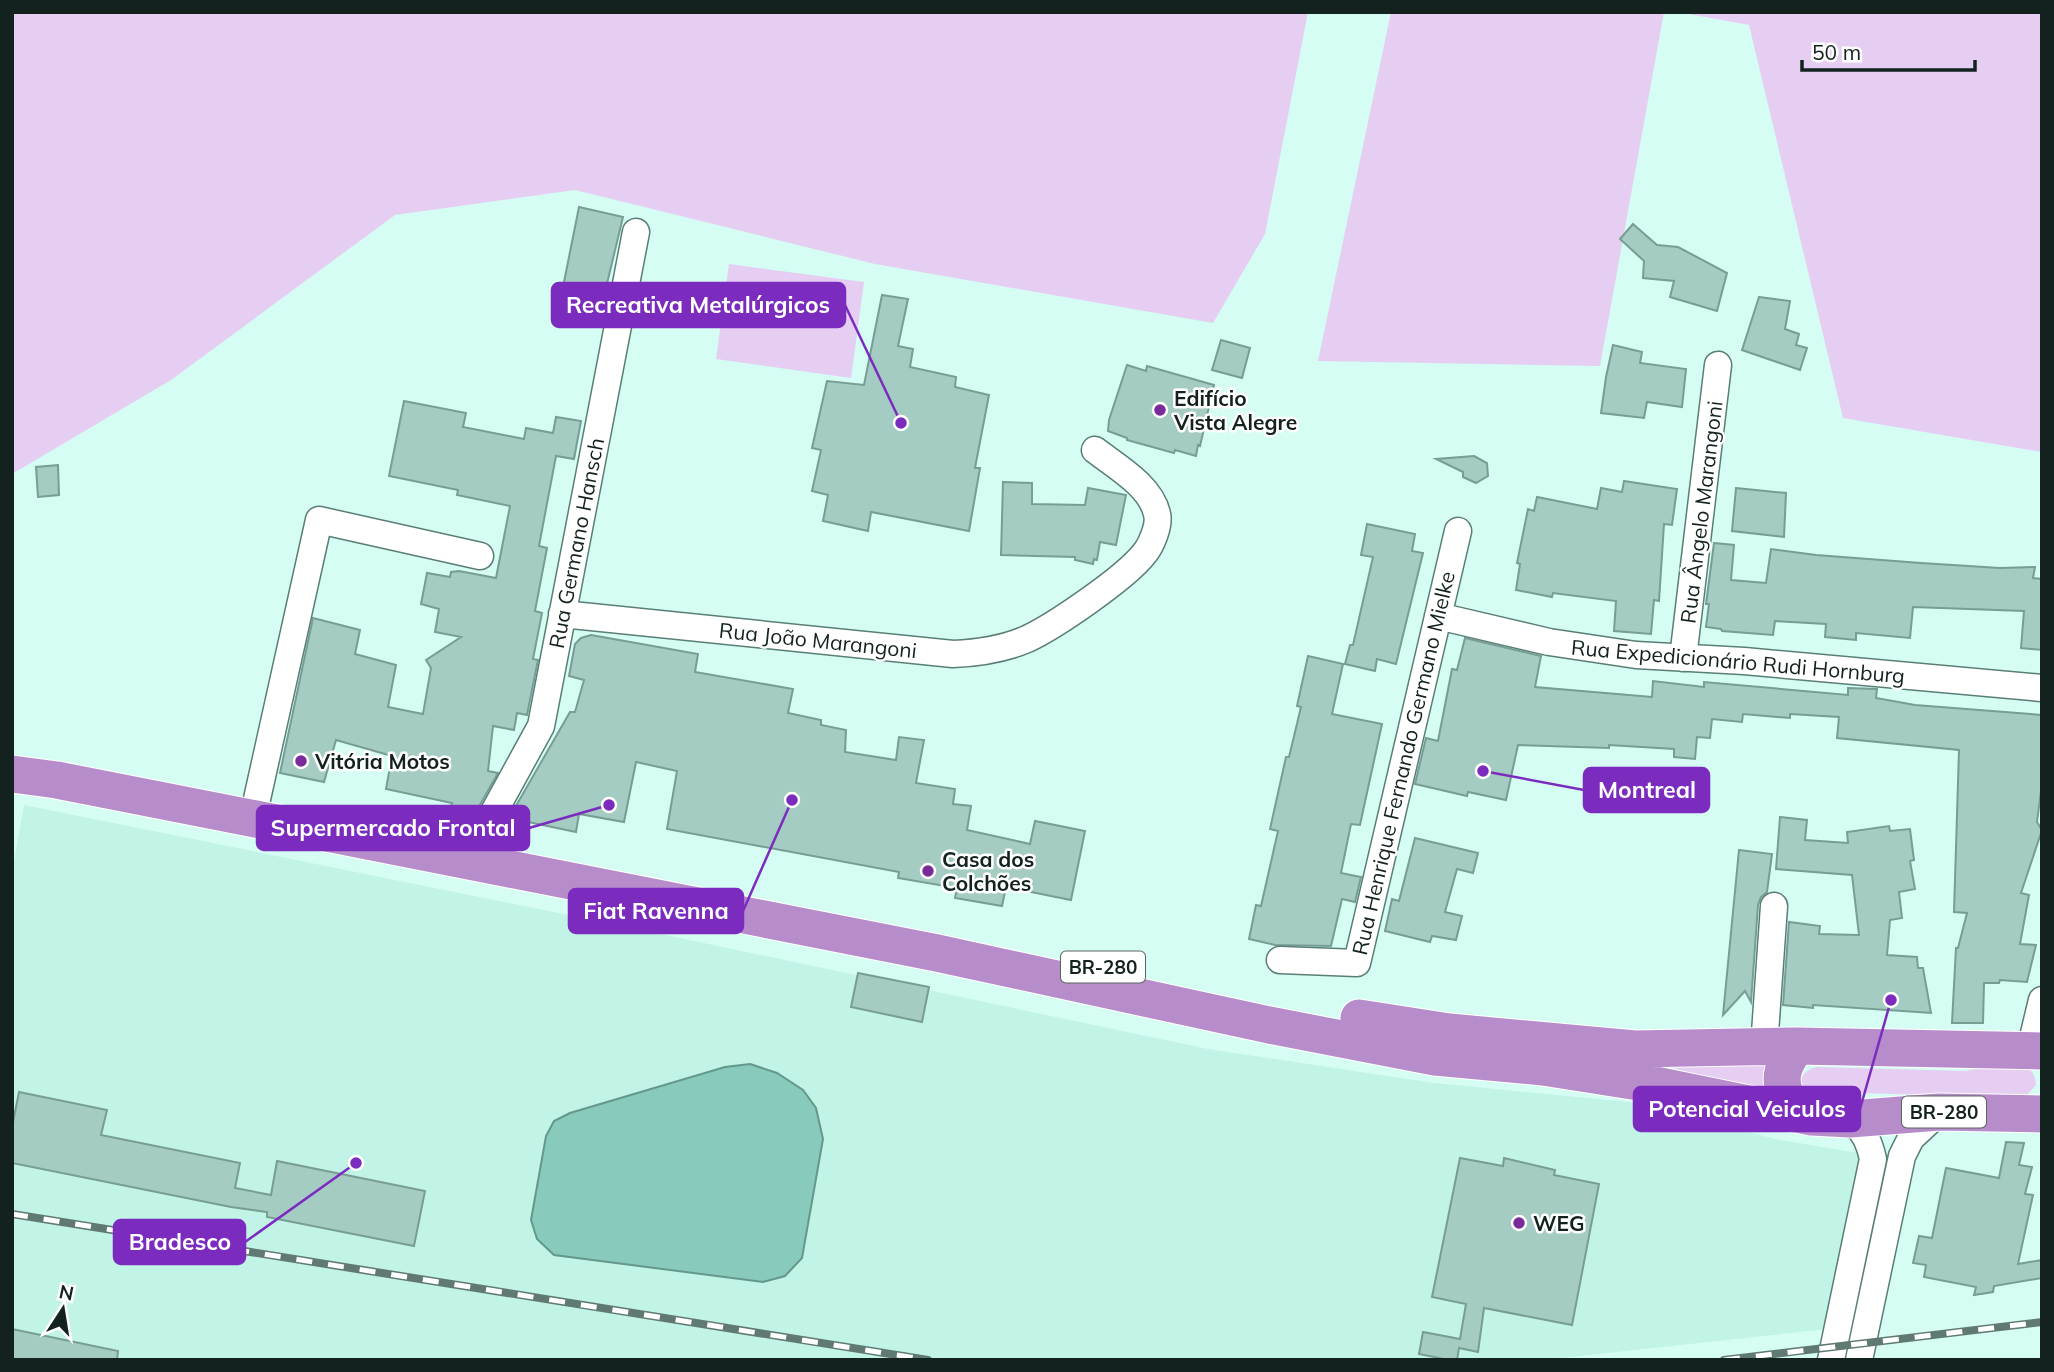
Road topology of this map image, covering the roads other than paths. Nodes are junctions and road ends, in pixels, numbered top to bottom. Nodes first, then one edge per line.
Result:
1 (636, 232) dead end
2 (1718, 365) dead end
3 (1095, 450) dead end
4 (1458, 531) dead end
5 (481, 556) dead end
6 (562, 614) junction
7 (1438, 616) junction
8 (1683, 659) junction
9 (2042, 688) edge
10 (12, 752) edge
11 (12, 774) edge
12 (257, 799) junction
13 (478, 841) junction
14 (1774, 906) dead end
15 (1280, 960) dead end
16 (2042, 1000) edge
17 (1781, 1047) junction
18 (2038, 1053) edge
19 (1939, 1112) junction
20 (2041, 1113) edge
21 (1795, 1114) junction
22 (1850, 1119) junction
23 (1831, 1360) edge
24 (1859, 1360) edge

1 - 6 street, Rua Germano Hansch
2 - 8 street, Rua Ângelo Marangoni
3 - 6 street, Rua João Marangoni
4 - 7 street, Rua Henrique Fernando Germano Mielke
5 - 12 street
6 - 13 street, Rua Germano Hansch
7 - 8 street, Rua Expedicionário Rudi Hornburg
7 - 15 street, Rua Henrique Fernando Germano Mielke
8 - 9 street, Rua Expedicionário Rudi Hornburg
10 - 12 highway, BR-280
11 - 21 highway, BR-280
12 - 13 highway, BR-280
13 - 17 highway, BR-280
14 - 17 street
16 - 18 street
17 - 18 highway, BR-280
17 - 21 highway
19 - 20 highway, BR-280
19 - 22 highway, BR-280
19 - 24 street
21 - 22 highway, BR-280
22 - 23 street

